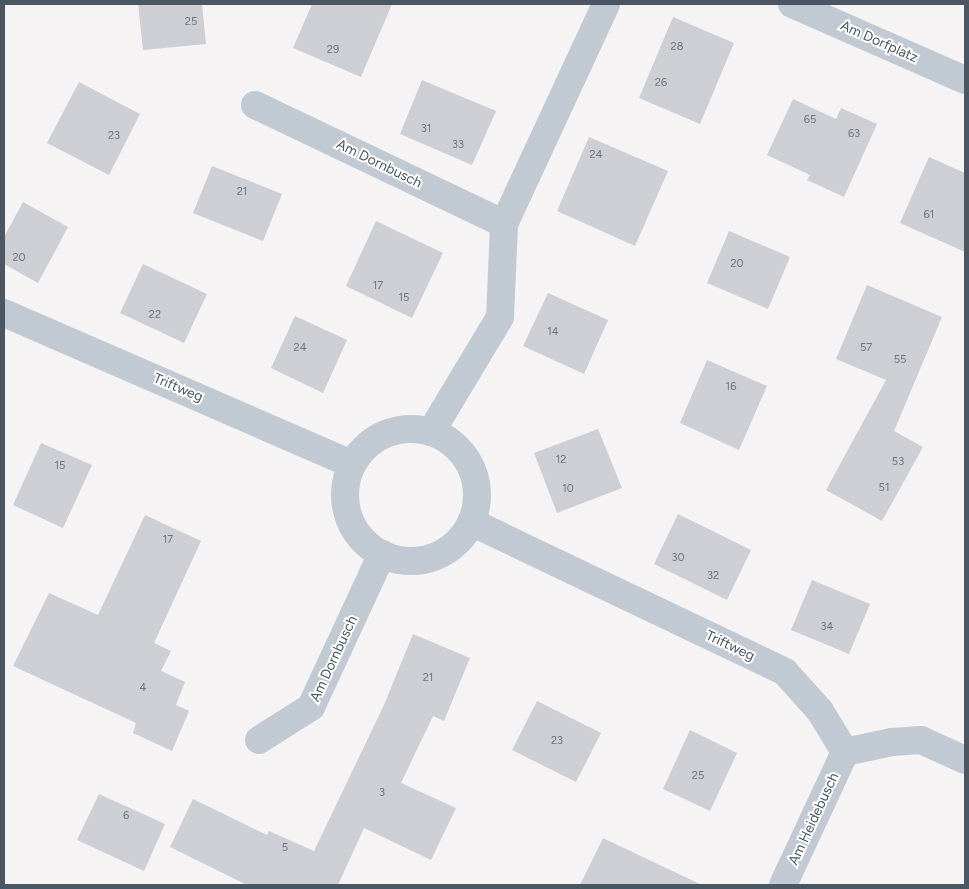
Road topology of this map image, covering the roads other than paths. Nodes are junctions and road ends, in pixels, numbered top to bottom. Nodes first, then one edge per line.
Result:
1 (606, 4) edge
2 (792, 4) edge
3 (965, 80) edge
4 (255, 105) dead end
5 (504, 224) junction
6 (4, 313) edge
7 (431, 432) junction
8 (352, 464) junction
9 (471, 522) junction
10 (382, 554) junction
11 (259, 740) dead end
12 (846, 752) junction
13 (965, 760) edge
14 (783, 885) edge

1 - 5 street
2 - 3 street, Am Dorfplatz
4 - 5 street, Am Dornbusch
5 - 7 street
6 - 8 street, Triftweg
7 - 8 street
7 - 9 street
8 - 10 street
9 - 10 street
9 - 12 street, Triftweg
10 - 11 street, Am Dornbusch
12 - 13 street
12 - 14 street, Am Heidebusch

